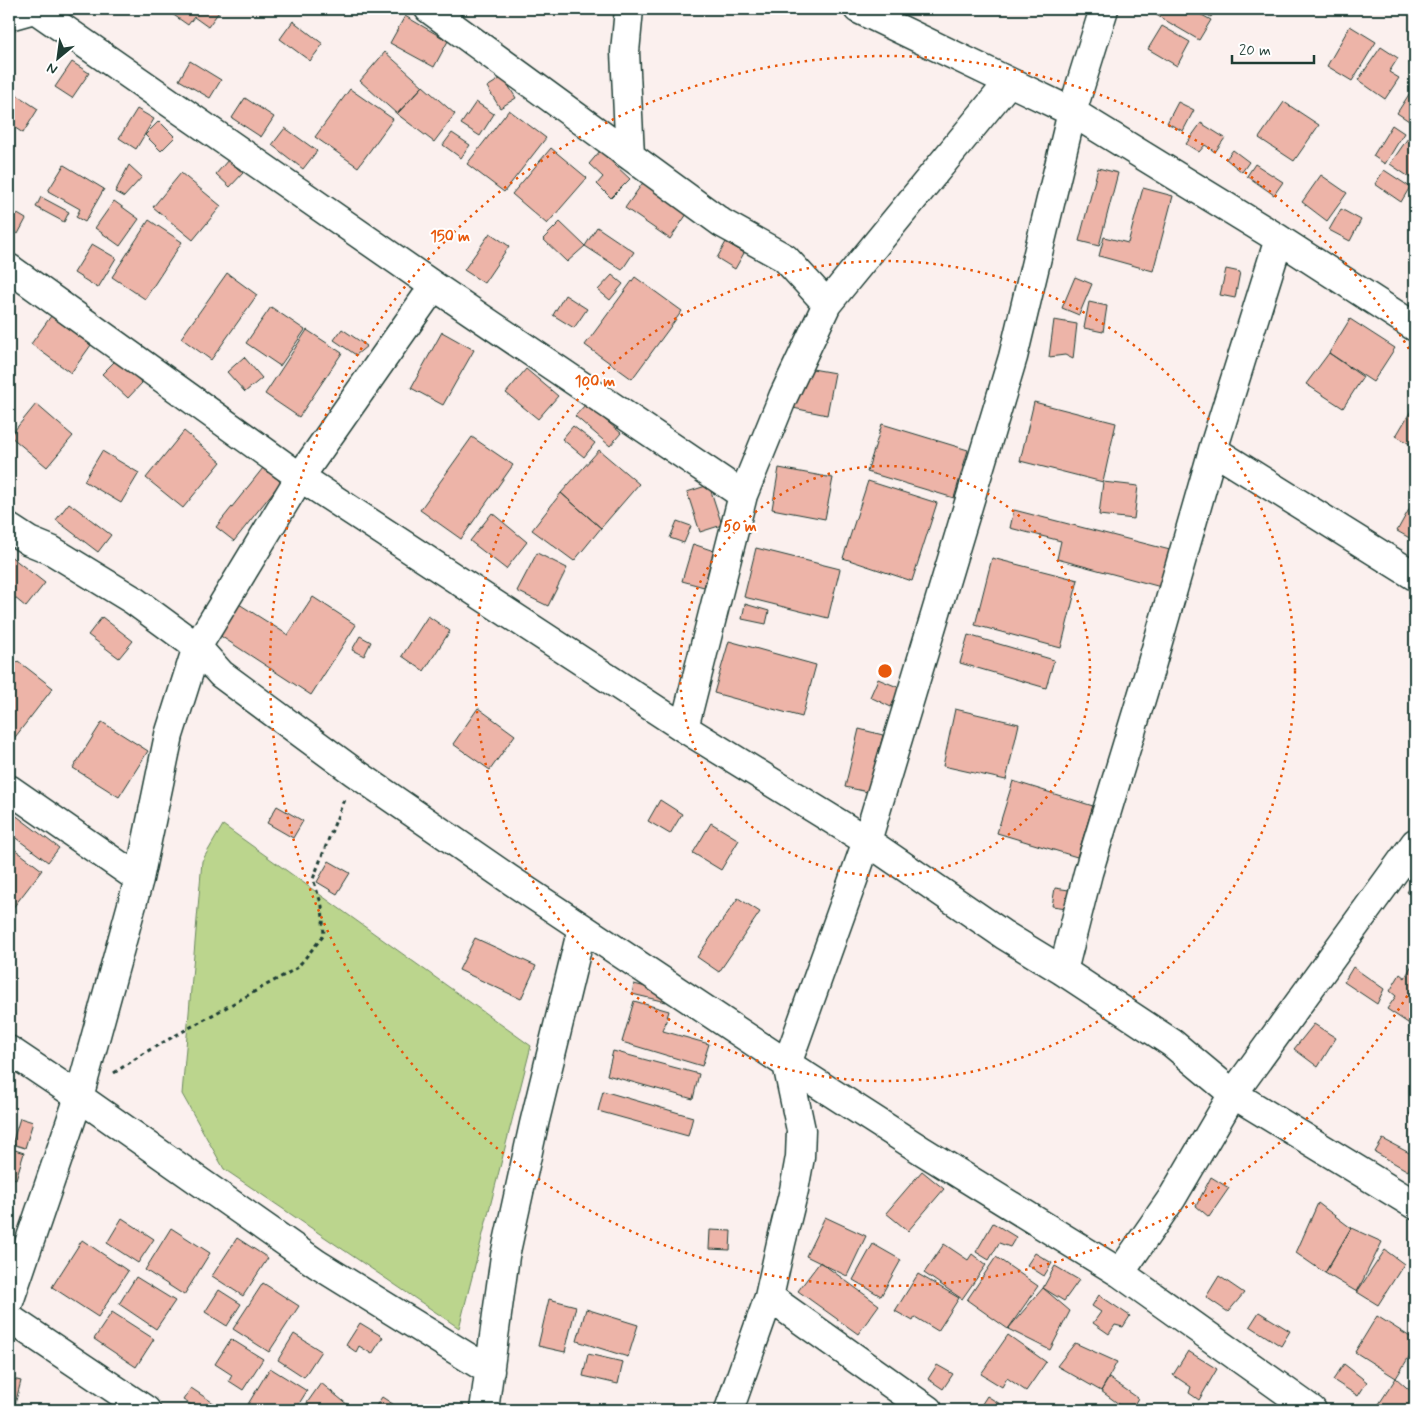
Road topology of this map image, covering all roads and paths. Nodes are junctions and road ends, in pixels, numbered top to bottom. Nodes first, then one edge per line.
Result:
1 (34, 9) edge
2 (429, 9) edge
3 (629, 9) edge
4 (858, 9) edge
5 (1104, 9) edge
6 (9, 16) edge
7 (1009, 82) junction
8 (1072, 112) junction
9 (630, 156) junction
10 (1279, 239) junction
11 (9, 268) edge
12 (434, 286) junction
13 (827, 304) junction
14 (1415, 327) edge
15 (1213, 450) junction
16 (300, 477) junction
17 (743, 495) junction
18 (9, 528) edge
19 (1415, 576) edge
20 (197, 648) junction
21 (684, 728) junction
22 (354, 772) junction
23 (9, 790) edge
24 (866, 841) junction
25 (1415, 843) edge
26 (139, 879) junction
27 (582, 928) junction
28 (1063, 971) junction
29 (9, 1050) edge
30 (787, 1064) junction
31 (1233, 1094) junction
32 (79, 1097) junction
33 (1415, 1205) edge
34 (1120, 1273) junction
35 (769, 1297) junction
36 (9, 1302) edge
37 (9, 1318) edge
38 (490, 1371) junction
39 (146, 1410) edge
40 (484, 1410) edge
41 (729, 1410) edge
42 (928, 1410) edge
43 (1312, 1410) edge

1 - 6 street
1 - 12 street
2 - 9 street
3 - 9 street
4 - 7 street
5 - 8 street
7 - 8 street
7 - 13 street
8 - 10 street
8 - 24 street
9 - 13 street
10 - 14 street
10 - 15 street
11 - 16 street
12 - 16 street
12 - 17 street
13 - 17 street
15 - 19 street
15 - 28 street
16 - 20 street
16 - 21 street
17 - 21 street
18 - 20 street
20 - 22 street
20 - 26 street
21 - 24 street
22 - 27 street
22 - 32 path
23 - 26 street
24 - 28 street
24 - 30 street
25 - 31 street
26 - 32 street
27 - 30 street
27 - 38 street
28 - 31 street
29 - 32 street
30 - 34 street
30 - 35 street
31 - 33 street
31 - 34 street
32 - 36 street
32 - 38 street
34 - 43 street
35 - 41 street
35 - 42 street
37 - 39 street
38 - 40 street

